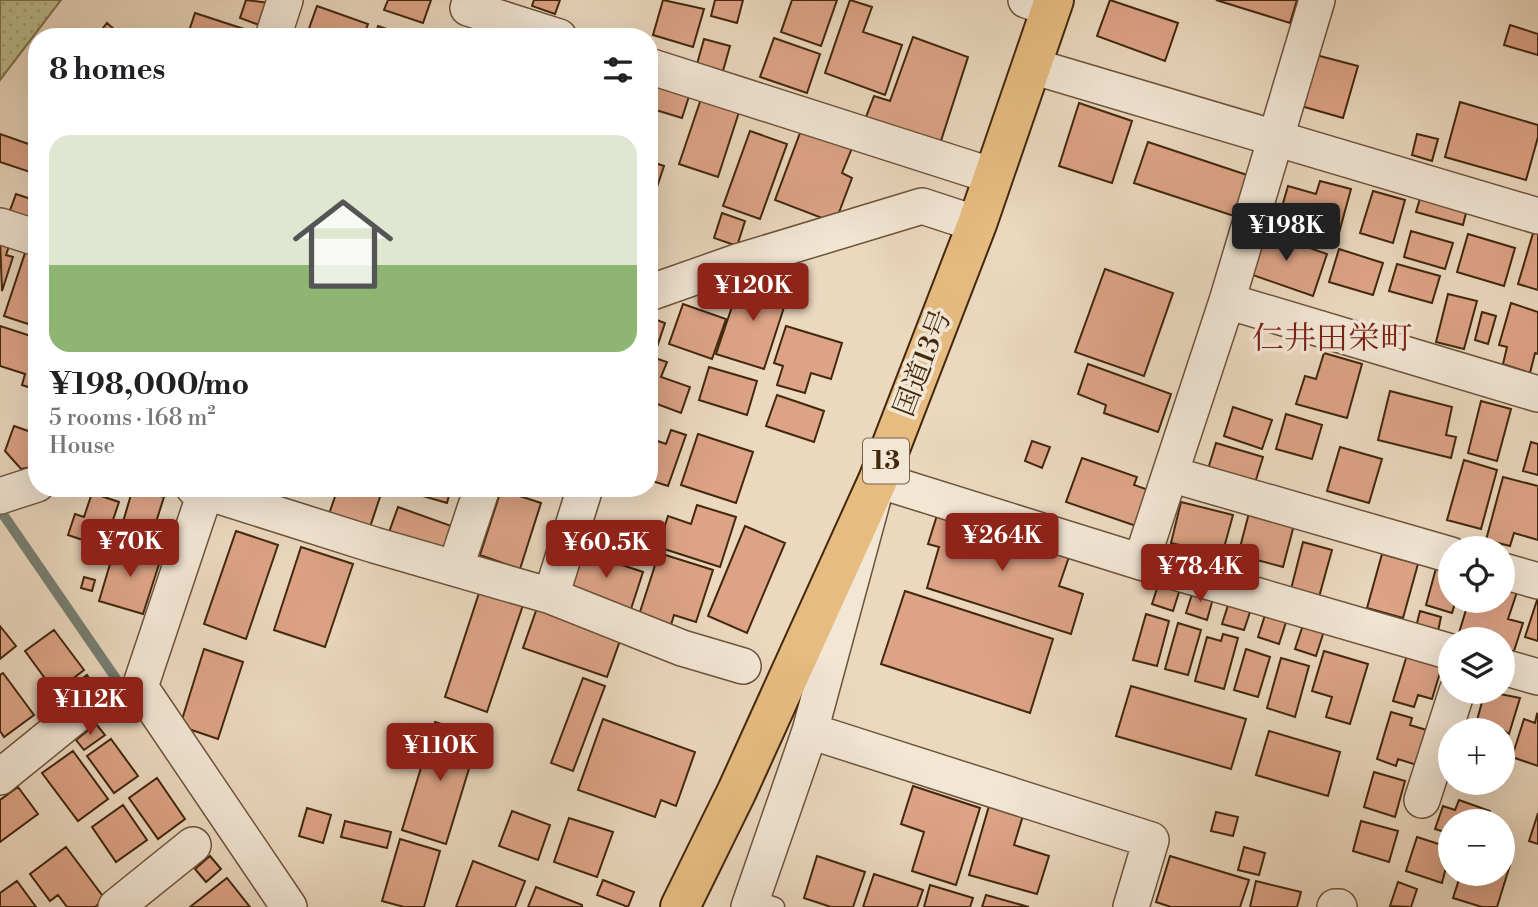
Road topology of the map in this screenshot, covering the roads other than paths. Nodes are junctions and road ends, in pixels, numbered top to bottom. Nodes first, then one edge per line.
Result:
1 (285, 0) edge
2 (1317, 0) edge
3 (1044, 3) edge
4 (467, 15) edge
5 (276, 28) edge
6 (521, 28) edge
7 (1032, 66) junction
8 (658, 68) edge
9 (1277, 139) junction
10 (993, 176) junction
11 (1538, 216) edge
12 (977, 224) junction
13 (0, 226) edge
14 (28, 235) edge
15 (658, 290) edge
16 (1227, 301) junction
17 (1538, 394) edge
18 (1170, 474) junction
19 (878, 480) junction
20 (198, 497) edge
21 (222, 497) edge
22 (479, 497) edge
23 (582, 497) edge
24 (1438, 551) edge
25 (1141, 562) junction
26 (456, 566) junction
27 (1515, 574) edge
28 (1538, 581) edge
29 (551, 596) junction
30 (1438, 648) edge
31 (743, 666) dead end
32 (1515, 670) edge
33 (1538, 677) edge
34 (94, 700) dead end
35 (1453, 704) edge
36 (810, 731) junction
37 (0, 777) edge
38 (1422, 800) dead end
39 (193, 845) dead end
40 (759, 904) edge
41 (116, 907) edge
42 (289, 907) edge
43 (680, 907) edge
44 (1131, 907) edge

1 - 5 street
2 - 9 street
3 - 7 highway, 国道13号 / 13
4 - 6 street
7 - 9 street
7 - 10 highway, 国道13号 / 13
8 - 10 street
9 - 11 street
9 - 16 street
10 - 12 highway, 国道13号 / 13
12 - 15 street
12 - 19 highway, 国道13号 / 13
13 - 14 street
16 - 17 street
16 - 18 street
18 - 24 street
18 - 25 street
19 - 25 street
19 - 36 street
19 - 43 highway, 国道13号 / 13
20 - 42 street
21 - 26 street
22 - 26 street
23 - 29 street
25 - 30 street
26 - 29 street
27 - 28 street
29 - 31 street
32 - 33 street
34 - 37 street
35 - 38 street
36 - 40 street
36 - 44 street
39 - 41 street

